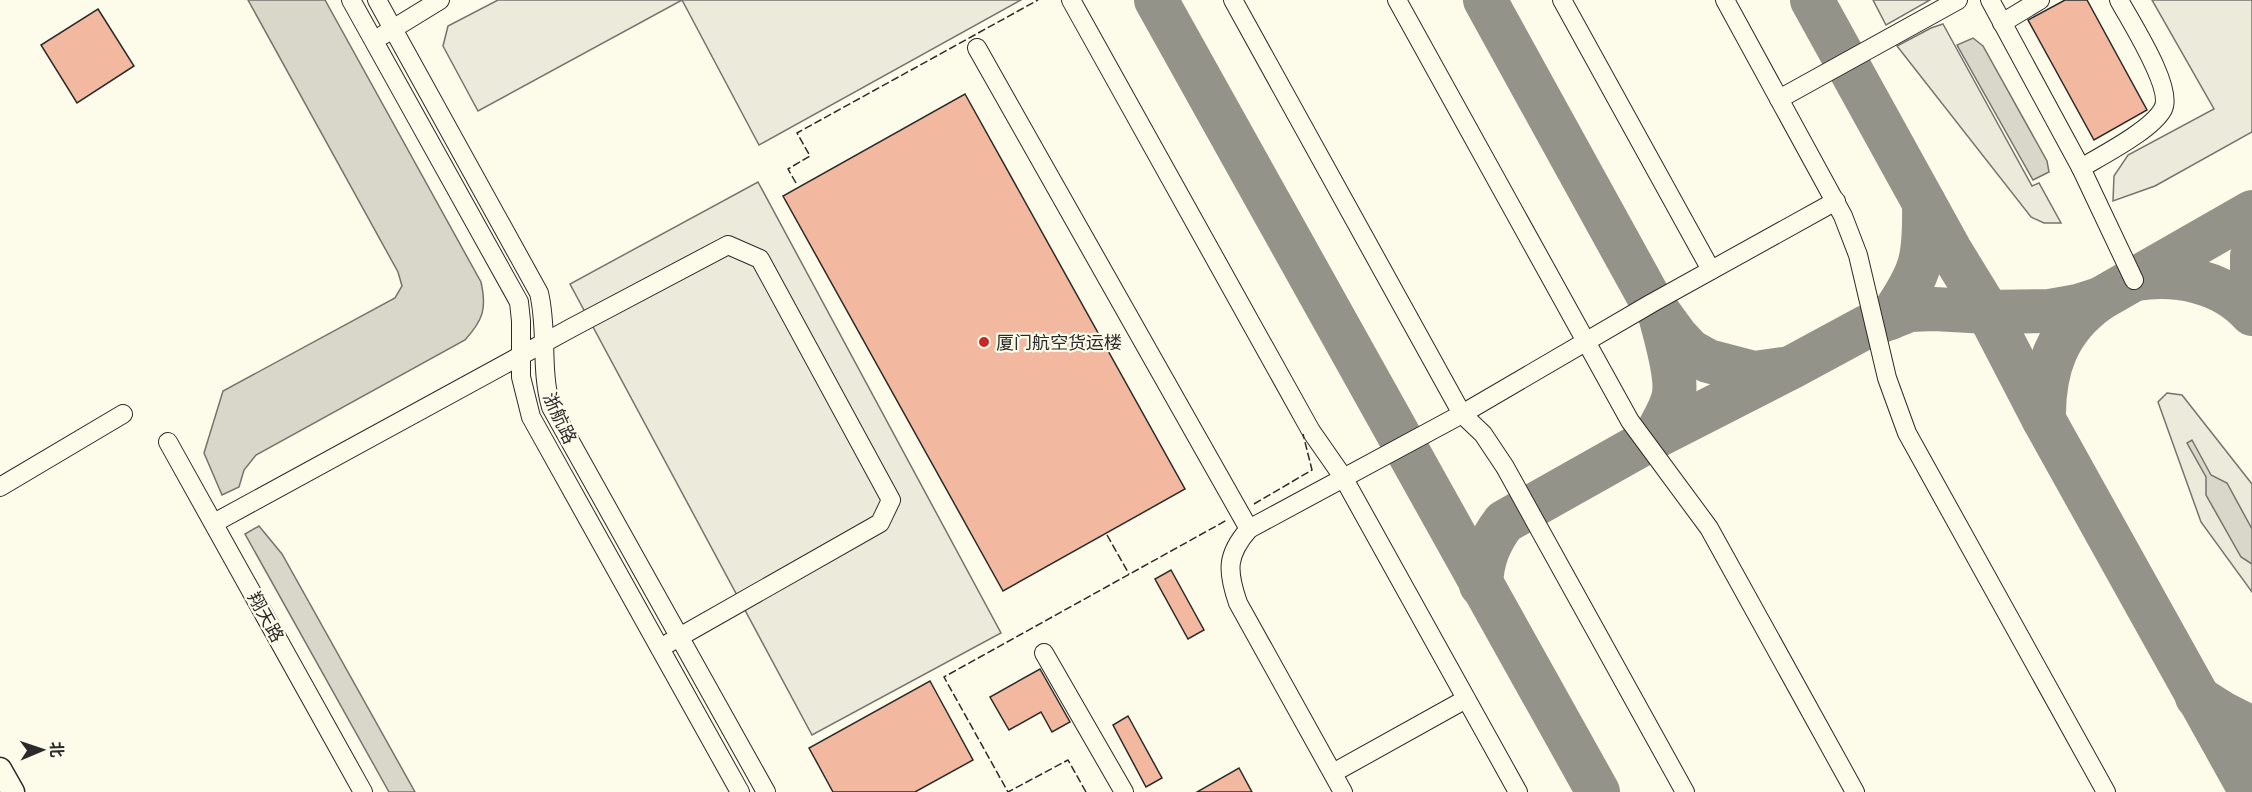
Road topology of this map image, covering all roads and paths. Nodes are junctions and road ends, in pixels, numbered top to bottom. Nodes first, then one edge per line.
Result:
1 (351, 0) edge
2 (377, 0) edge
3 (440, 0) edge
4 (1071, 0) edge
5 (1233, 0) edge
6 (1397, 0) edge
7 (1562, 0) edge
8 (1725, 0) edge
9 (1958, 0) edge
10 (1990, 0) edge
11 (2040, 0) edge
12 (2119, 0) edge
13 (2002, 23) junction
14 (394, 30) junction
15 (374, 41) junction
16 (977, 48) dead end
17 (1779, 99) junction
18 (2081, 168) junction
19 (1836, 201) junction
20 (1712, 270) junction
21 (2134, 280) dead end
22 (1587, 341) junction
23 (544, 343) junction
24 (520, 357) junction
25 (123, 414) dead end
26 (1462, 414) junction
27 (168, 442) dead end
28 (1343, 477) junction
29 (0, 486) edge
30 (214, 523) junction
31 (1249, 529) junction
32 (680, 637) junction
33 (660, 648) junction
34 (1044, 652) dead end
35 (1466, 699) junction
36 (0, 769) edge
37 (1333, 773) junction
38 (13, 792) edge
39 (363, 792) edge
40 (740, 792) edge
41 (766, 792) edge
42 (1124, 792) edge
43 (1343, 792) edge
44 (1518, 792) edge
45 (1685, 792) edge
46 (1856, 792) edge
47 (2106, 792) edge

1 - 15 street, 浙航路
2 - 14 street, 浙航路
3 - 14 street
4 - 28 street
5 - 26 street
6 - 22 street
7 - 20 street
8 - 17 street
9 - 17 street
10 - 13 street
11 - 13 street
12 - 18 street
13 - 18 street
14 - 15 street
14 - 23 street, 浙航路
15 - 24 street, 浙航路
16 - 31 street
17 - 19 street
18 - 21 street
19 - 20 street
19 - 47 street
20 - 22 street
22 - 26 street
22 - 46 street
23 - 24 street
23 - 32 street, 浙航路
23 - 32 street
24 - 30 street
24 - 33 street, 浙航路
25 - 29 street
26 - 28 street
26 - 45 street
27 - 30 street, 翔天路
28 - 31 street
28 - 35 street
30 - 39 street, 翔天路
31 - 37 street
32 - 33 street
32 - 41 street, 浙航路
33 - 40 street, 浙航路
34 - 42 street
35 - 37 street
35 - 44 street
36 - 38 main road
37 - 43 street

